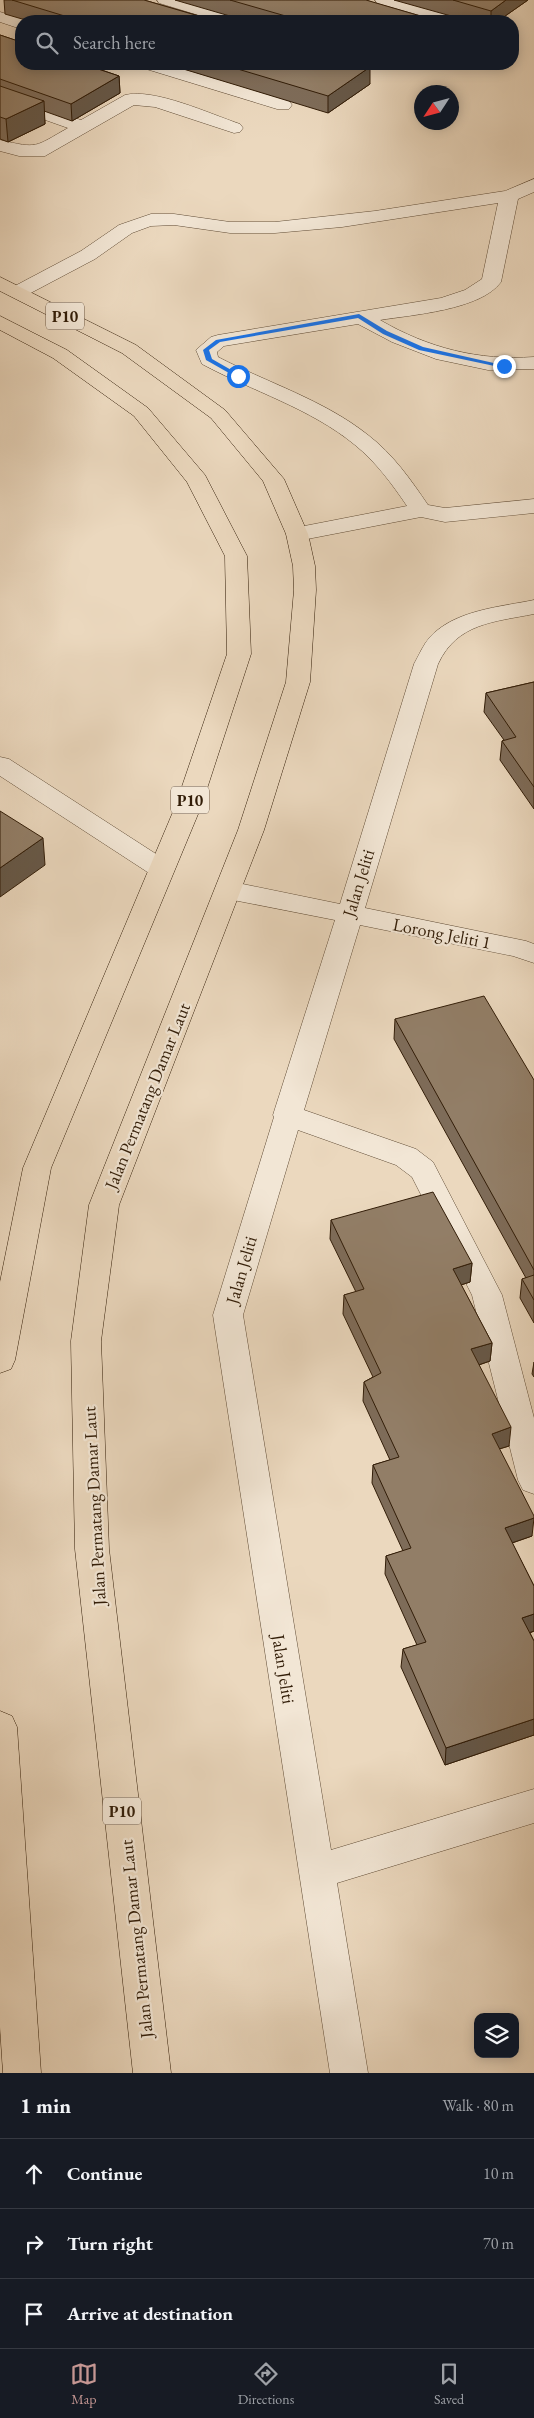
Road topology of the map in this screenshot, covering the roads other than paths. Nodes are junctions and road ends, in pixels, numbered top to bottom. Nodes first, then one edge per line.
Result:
1 (165, 0) edge
2 (384, 0) edge
3 (215, 15) edge
4 (436, 15) edge
5 (0, 18) edge
6 (15, 22) edge
7 (169, 70) edge
8 (0, 98) edge
9 (283, 105) dead end
10 (83, 127) junction
11 (234, 128) dead end
12 (0, 145) edge
13 (525, 193) edge
14 (9, 287) edge
15 (359, 316) junction
16 (0, 322) edge
17 (534, 363) edge
18 (534, 506) edge
19 (421, 510) junction
20 (297, 534) junction
21 (531, 612) edge
22 (0, 765) edge
23 (162, 869) junction
24 (228, 890) junction
25 (348, 914) junction
26 (534, 954) edge
27 (287, 1116) junction
28 (0, 1360) edge
29 (534, 1480) edge
30 (0, 1727) edge
31 (534, 1806) edge
32 (318, 1871) junction
33 (22, 2073) edge
34 (152, 2073) edge
35 (349, 2073) edge

1 - 3 street
2 - 4 street
5 - 6 street
7 - 9 street
8 - 10 street
10 - 11 street
10 - 12 street
13 - 14 street
13 - 15 street
14 - 20 highway, Jalan Permatang Damar Laut / P10
15 - 17 street
15 - 19 street
16 - 23 highway, P10
18 - 19 street
19 - 20 street
20 - 24 highway, Jalan Permatang Damar Laut / P10
21 - 25 street, Jalan Jeliti
22 - 23 street
23 - 28 highway, P10
24 - 25 street, Lorong Jeliti 1
24 - 34 highway, Jalan Permatang Damar Laut / P10
25 - 26 street, Lorong Jeliti 1
25 - 27 street, Jalan Jeliti
27 - 29 street
27 - 32 street, Jalan Jeliti
30 - 33 highway
31 - 32 street
32 - 35 street, Jalan Jeliti

